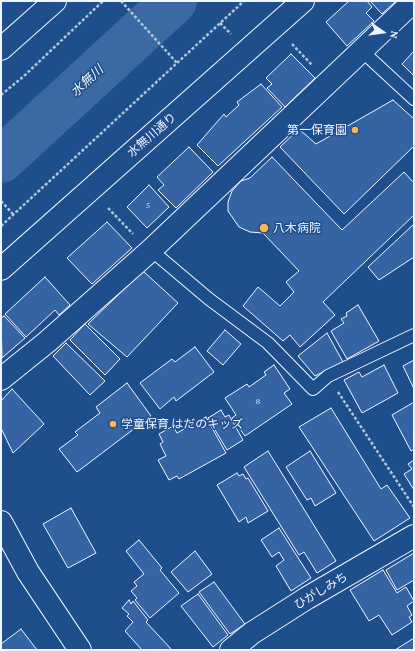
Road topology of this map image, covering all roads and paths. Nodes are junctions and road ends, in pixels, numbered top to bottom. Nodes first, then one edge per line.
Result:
1 (55, 1) edge
2 (102, 1) edge
3 (121, 1) edge
4 (244, 1) edge
5 (303, 1) edge
6 (414, 1) edge
7 (220, 23) junction
8 (237, 39) dead end
9 (291, 43) dead end
10 (1, 49) edge
11 (362, 51) junction
12 (177, 63) junction
13 (328, 83) junction
14 (1, 95) edge
15 (414, 99) edge
16 (1, 201) edge
17 (108, 208) dead end
18 (13, 214) junction
19 (1, 226) edge
20 (151, 250) junction
21 (1, 269) edge
22 (414, 335) edge
23 (328, 376) junction
24 (1, 379) edge
25 (414, 507) edge
26 (1, 522) edge
27 (414, 536) edge
28 (80, 650) edge
29 (231, 650) edge

1 - 10 street
2 - 14 path
3 - 12 path
4 - 7 path
5 - 21 street, 水無川通り
6 - 11 street
7 - 8 path
7 - 12 path
9 - 13 path
11 - 13 street
11 - 15 lane
12 - 18 path
13 - 20 street
16 - 18 path
17 - 20 path
18 - 19 path
20 - 23 lane
20 - 24 street
22 - 23 lane
23 - 25 path
26 - 28 street
27 - 29 street, ひがしみち

